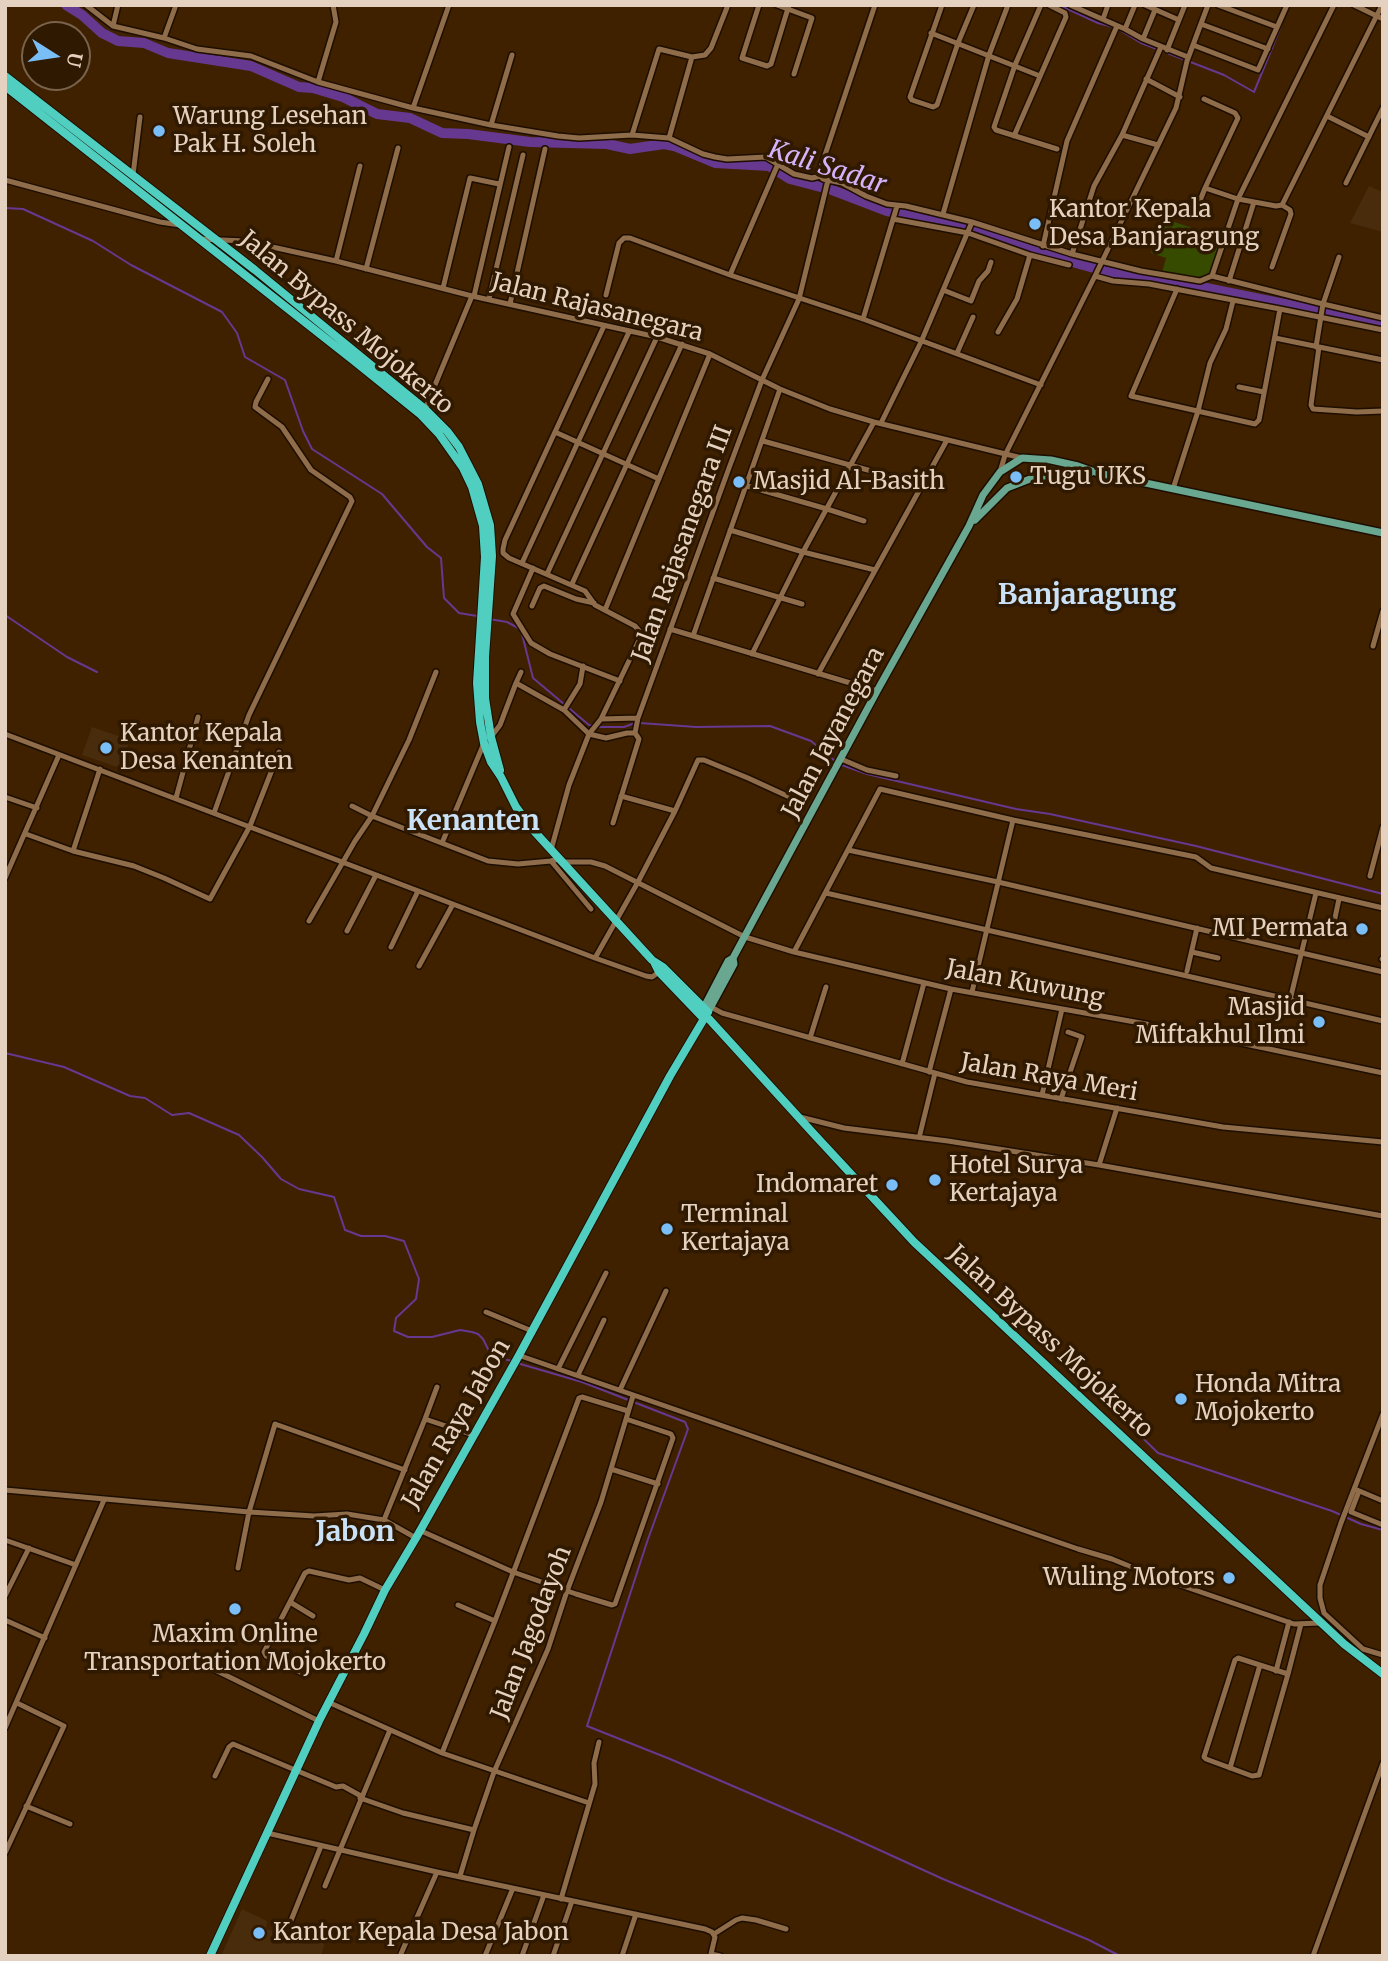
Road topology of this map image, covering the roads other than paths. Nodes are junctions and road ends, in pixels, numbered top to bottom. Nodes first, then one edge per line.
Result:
1 (86, 5) edge
2 (118, 5) edge
3 (176, 5) edge
4 (334, 5) edge
5 (449, 5) edge
6 (727, 5) edge
7 (759, 5) edge
8 (777, 5) edge
9 (874, 5) edge
10 (942, 5) edge
11 (974, 5) edge
12 (1008, 5) edge
13 (1041, 5) edge
14 (1049, 5) edge
15 (1070, 5) edge
16 (1108, 5) edge
17 (1135, 5) edge
18 (1146, 5) edge
19 (1185, 5) edge
20 (1208, 5) edge
21 (1218, 5) edge
22 (1287, 5) edge
23 (1334, 5) edge
24 (1354, 5) edge
25 (1382, 5) edge
26 (788, 7) edge
27 (1155, 9) junction
28 (1379, 18) edge
29 (1103, 19) junction
30 (1179, 19) junction
31 (1201, 24) junction
32 (113, 26) junction
33 (1278, 27) junction
34 (1116, 28) junction
35 (1125, 29) junction
36 (931, 33) junction
37 (164, 38) junction
38 (1143, 39) junction
39 (958, 43) junction
40 (1194, 45) junction
41 (1268, 49) junction
42 (1162, 50) junction
43 (512, 55) dead end
44 (989, 55) junction
45 (692, 57) junction
46 (1187, 61) junction
47 (1015, 65) junction
48 (794, 74) dead end
49 (1040, 75) junction
50 (5, 76) edge
51 (1146, 79) junction
52 (318, 82) junction
53 (5, 86) edge
54 (1180, 97) junction
55 (1204, 99) dead end
56 (413, 108) junction
57 (1383, 108) edge
58 (1327, 116) junction
59 (140, 117) dead end
60 (491, 125) junction
61 (632, 135) junction
62 (1122, 135) junction
63 (1014, 136) junction
64 (1369, 137) junction
65 (669, 138) junction
66 (1158, 145) junction
67 (509, 146) dead end
68 (398, 148) dead end
69 (545, 149) dead end
70 (1057, 149) dead end
71 (523, 155) dead end
72 (778, 165) junction
73 (360, 166) dead end
74 (133, 175) junction
75 (820, 176) junction
76 (5, 180) edge
77 (1346, 183) dead end
78 (499, 184) junction
79 (827, 186) junction
80 (1205, 188) junction
81 (1238, 199) junction
82 (1254, 202) junction
83 (1282, 205) junction
84 (895, 213) junction
85 (943, 214) junction
86 (1194, 216) dead end
87 (194, 224) junction
88 (184, 225) junction
89 (970, 228) junction
90 (212, 238) junction
91 (200, 239) junction
92 (1044, 246) junction
93 (1030, 254) junction
94 (1072, 254) junction
95 (1339, 257) dead end
96 (336, 261) junction
97 (992, 262) dead end
98 (1101, 262) junction
99 (1069, 265) dead end
100 (1272, 267) dead end
101 (366, 269) junction
102 (1096, 274) junction
103 (730, 275) junction
104 (1212, 276) junction
105 (1229, 281) junction
106 (443, 288) junction
107 (1177, 289) junction
108 (943, 290) junction
109 (606, 295) dead end
110 (473, 296) junction
111 (489, 299) junction
112 (799, 299) junction
113 (1233, 300) junction
114 (510, 304) junction
115 (1280, 309) junction
116 (1322, 310) junction
117 (972, 317) dead end
118 (1383, 318) edge
119 (863, 319) junction
120 (604, 326) junction
121 (1383, 330) edge
122 (629, 332) junction
123 (998, 332) dead end
124 (657, 337) junction
125 (1275, 338) junction
126 (921, 342) junction
127 (682, 344) junction
128 (1318, 347) junction
129 (957, 353) junction
130 (710, 354) junction
131 (1383, 359) edge
132 (268, 379) dead end
133 (762, 380) junction
134 (1041, 385) junction
135 (1239, 387) dead end
136 (780, 389) junction
137 (1264, 392) junction
138 (425, 409) junction
139 (1198, 411) junction
140 (1383, 411) edge
141 (874, 422) junction
142 (881, 423) junction
143 (555, 432) junction
144 (947, 440) junction
145 (579, 441) junction
146 (763, 441) junction
147 (603, 453) junction
148 (1005, 455) junction
149 (1022, 458) junction
150 (1041, 459) junction
151 (628, 464) junction
152 (850, 466) junction
153 (1000, 472) junction
154 (1098, 473) junction
155 (1042, 475) junction
156 (659, 479) junction
157 (991, 483) junction
158 (922, 485) junction
159 (747, 486) junction
160 (1173, 489) junction
161 (1001, 494) junction
162 (827, 509) junction
163 (864, 521) dead end
164 (970, 526) junction
165 (730, 530) junction
166 (1383, 533) edge
167 (803, 552) junction
168 (522, 564) junction
169 (533, 568) junction
170 (875, 570) junction
171 (547, 574) junction
172 (713, 578) junction
173 (572, 584) junction
174 (780, 597) junction
175 (594, 603) junction
176 (802, 604) dead end
177 (532, 606) dead end
178 (485, 607) junction
179 (605, 610) junction
180 (1383, 611) edge
181 (670, 629) junction
182 (693, 636) junction
183 (1373, 646) dead end
184 (752, 654) junction
185 (583, 666) junction
186 (436, 672) dead end
187 (521, 672) dead end
188 (818, 674) junction
189 (620, 681) junction
190 (516, 683) junction
191 (877, 691) junction
192 (565, 709) junction
193 (198, 717) dead end
194 (638, 719) junction
195 (599, 722) junction
196 (636, 731) junction
197 (591, 733) junction
198 (5, 734) edge
199 (488, 740) junction
200 (279, 752) dead end
201 (59, 755) junction
202 (841, 760) junction
203 (100, 769) junction
204 (896, 776) dead end
205 (621, 796) junction
206 (5, 797) edge
207 (176, 798) junction
208 (796, 800) dead end
209 (352, 806) dead end
210 (37, 808) junction
211 (675, 811) junction
212 (214, 813) junction
213 (372, 816) junction
214 (1013, 820) junction
215 (613, 823) dead end
216 (250, 826) junction
217 (1383, 827) edge
218 (26, 834) junction
219 (442, 844) junction
220 (551, 850) junction
221 (849, 850) junction
222 (73, 851) junction
223 (557, 861) junction
224 (343, 863) junction
225 (376, 875) junction
226 (1370, 876) dead end
227 (5, 878) edge
228 (998, 881) junction
229 (638, 882) junction
230 (418, 891) junction
231 (826, 893) junction
232 (1316, 893) junction
233 (1339, 899) junction
234 (453, 904) junction
235 (1383, 908) edge
236 (591, 909) dead end
237 (309, 921) dead end
238 (616, 921) junction
239 (1333, 927) dead end
240 (1197, 928) junction
241 (987, 930) junction
242 (347, 931) dead end
243 (745, 937) junction
244 (391, 947) dead end
245 (794, 952) junction
246 (1192, 952) junction
247 (1302, 953) junction
248 (595, 958) junction
249 (1218, 958) dead end
250 (652, 960) junction
251 (419, 966) dead end
252 (1187, 971) dead end
253 (659, 972) junction
254 (1383, 972) edge
255 (924, 983) junction
256 (826, 987) dead end
257 (951, 989) junction
258 (972, 992) junction
259 (1290, 1000) junction
260 (1062, 1009) junction
261 (705, 1016) junction
262 (1383, 1021) edge
263 (1068, 1032) dead end
264 (810, 1038) junction
265 (902, 1064) junction
266 (932, 1073) junction
267 (1383, 1073) edge
268 (1042, 1095) junction
269 (1061, 1099) junction
270 (1117, 1108) junction
271 (799, 1117) junction
272 (920, 1134) dead end
273 (1383, 1142) edge
274 (1099, 1165) junction
275 (1383, 1216) edge
276 (606, 1273) dead end
277 (666, 1291) dead end
278 (486, 1312) dead end
279 (604, 1320) dead end
280 (532, 1331) junction
281 (518, 1356) junction
282 (558, 1369) junction
283 (578, 1375) junction
284 (436, 1387) dead end
285 (620, 1390) junction
286 (633, 1397) junction
287 (629, 1408) junction
288 (1383, 1414) edge
289 (425, 1419) junction
290 (626, 1419) junction
291 (473, 1436) junction
292 (611, 1469) junction
293 (405, 1470) junction
294 (658, 1484) junction
295 (5, 1490) edge
296 (1357, 1490) junction
297 (1382, 1499) edge
298 (104, 1500) junction
299 (249, 1512) junction
300 (384, 1520) junction
301 (1383, 1525) edge
302 (417, 1534) junction
303 (5, 1539) edge
304 (29, 1548) junction
305 (76, 1565) junction
306 (238, 1568) dead end
307 (513, 1572) junction
308 (384, 1590) junction
309 (567, 1591) junction
310 (5, 1596) edge
311 (290, 1602) junction
312 (458, 1605) dead end
313 (313, 1616) dead end
314 (5, 1620) edge
315 (495, 1620) junction
316 (1289, 1622) junction
317 (1321, 1623) junction
318 (1301, 1624) junction
319 (45, 1638) junction
320 (1363, 1649) junction
321 (1383, 1655) edge
322 (1260, 1665) junction
323 (209, 1667) dead end
324 (1276, 1671) junction
325 (1380, 1671) edge
326 (304, 1674) dead end
327 (1287, 1674) junction
328 (19, 1699) junction
329 (328, 1702) junction
330 (319, 1721) junction
331 (5, 1728) edge
332 (390, 1730) junction
333 (599, 1742) dead end
334 (442, 1754) junction
335 (1383, 1763) edge
336 (1230, 1768) junction
337 (296, 1770) junction
338 (494, 1772) junction
339 (215, 1776) dead end
340 (361, 1797) junction
341 (589, 1803) junction
342 (26, 1806) junction
343 (70, 1824) dead end
344 (474, 1830) junction
345 (267, 1833) junction
346 (321, 1846) junction
347 (340, 1848) junction
348 (5, 1853) edge
349 (436, 1872) junction
350 (461, 1874) junction
351 (325, 1886) dead end
352 (513, 1888) junction
353 (544, 1895) junction
354 (562, 1895) junction
355 (572, 1901) junction
356 (636, 1913) junction
357 (290, 1923) dead end
358 (786, 1929) dead end
359 (714, 1934) junction
360 (401, 1955) edge
361 (711, 1955) edge
362 (211, 1956) edge
363 (485, 1956) edge
364 (522, 1956) edge
365 (553, 1956) edge
366 (622, 1956) edge
367 (720, 1956) edge
368 (1313, 1956) edge

1 - 32 street
2 - 32 street
3 - 37 street
4 - 52 street
5 - 56 street
6 - 45 street
7 - 26 street
8 - 26 street
9 - 75 street
10 - 36 street
11 - 39 street
12 - 44 street
13 - 47 street
14 - 49 street
15 - 29 street
16 - 29 street
17 - 35 street
18 - 27 street
19 - 30 street
20 - 31 street
21 - 33 street
22 - 33 street
23 - 81 street
24 - 28 street
25 - 28 street
26 - 48 street
27 - 30 street
27 - 38 street
28 - 58 street
29 - 34 street
30 - 42 street
31 - 40 street
31 - 41 street
32 - 37 street
33 - 41 street
34 - 35 street
34 - 92 street
35 - 38 street
36 - 39 street
36 - 39 street
37 - 52 street
38 - 42 street
39 - 44 street
40 - 41 street
40 - 46 street
42 - 46 street
42 - 51 street
43 - 60 street
44 - 47 street
44 - 85 street
45 - 61 street
45 - 65 street
46 - 54 street
47 - 49 street
47 - 63 street
49 - 63 street
50 - 74 highway, Jalan Bypass Mojokerto
51 - 54 street
51 - 62 street
52 - 56 street
53 - 88 highway, Jalan Bypass Mojokerto
54 - 66 street
55 - 80 street
56 - 60 street
57 - 64 street
58 - 64 street
58 - 83 street
59 - 74 street
60 - 61 street
61 - 65 street
62 - 66 street
62 - 94 street
63 - 70 street
64 - 77 street
65 - 72 street
66 - 98 street
67 - 78 street
68 - 101 street
69 - 114 street
71 - 111 street
72 - 75 street
72 - 103 street
73 - 96 street
74 - 87 highway, Jalan Bypass Mojokerto
75 - 79 street
76 - 88 street
78 - 106 street
78 - 110 street
79 - 84 street
79 - 112 street, Jalan Rajasanegara III
80 - 81 street
80 - 86 street
81 - 82 street
81 - 104 street
82 - 83 street
82 - 105 street
83 - 100 street
84 - 85 street
84 - 89 street
84 - 119 street
85 - 89 street
87 - 88 street
87 - 90 highway, Jalan Bypass Mojokerto
88 - 91 highway, Jalan Bypass Mojokerto
89 - 92 street
89 - 93 street
89 - 108 street
90 - 91 street, Jalan Rajasanegara
90 - 96 street, Jalan Rajasanegara
90 - 138 highway, Jalan Bypass Mojokerto
91 - 178 highway, Jalan Bypass Mojokerto
92 - 94 street
93 - 99 street
93 - 123 street
94 - 98 street
95 - 116 street
96 - 101 street, Jalan Rajasanegara
97 - 108 street
98 - 102 street
98 - 104 street
101 - 106 street, Jalan Rajasanegara
102 - 107 street
102 - 134 street
103 - 109 street
103 - 112 street
104 - 105 street
105 - 116 street
106 - 110 street, Jalan Rajasanegara
107 - 113 street
107 - 139 street
108 - 126 street
110 - 111 street, Jalan Rajasanegara
110 - 138 street
111 - 114 street, Jalan Rajasanegara
112 - 119 street
112 - 133 street, Jalan Rajasanegara III
113 - 115 street
113 - 139 street
114 - 120 street, Jalan Rajasanegara
115 - 116 street
115 - 125 street
116 - 118 street
116 - 121 street
116 - 128 street
117 - 129 street
119 - 126 street
120 - 122 street, Jalan Rajasanegara
120 - 143 street
122 - 124 street, Jalan Rajasanegara
122 - 145 street
124 - 127 street, Jalan Rajasanegara
124 - 147 street
125 - 128 street
125 - 137 street
126 - 129 street
126 - 142 street
127 - 130 street, Jalan Rajasanegara
127 - 151 street
128 - 131 street
128 - 140 street
129 - 134 street
130 - 133 street, Jalan Rajasanegara
130 - 156 street
132 - 212 street
133 - 136 street, Jalan Rajasanegara
133 - 181 street, Jalan Rajasanegara III
134 - 148 street
135 - 137 street
136 - 141 street, Jalan Rajasanegara
136 - 146 street
137 - 139 street
138 - 178 highway, Jalan Bypass Mojokerto
139 - 160 street
141 - 142 street, Jalan Rajasanegara
141 - 152 street
142 - 144 street, Jalan Rajasanegara
143 - 145 street
143 - 168 street
144 - 148 street, Jalan Rajasanegara
144 - 158 street
145 - 147 street
145 - 168 street
146 - 152 street
146 - 159 street
147 - 151 street
147 - 171 street
148 - 149 street, Jalan Rajasanegara
148 - 153 street
149 - 150 main road, Jalan Jayanegara
149 - 153 main road, Jalan Jayanegara
150 - 154 main road, Jalan Jayanegara
150 - 155 main road
151 - 156 street
151 - 173 street
152 - 158 street
152 - 162 street
153 - 157 main road, Jalan Jayanegara
154 - 155 main road, Jalan Jayanegara
154 - 160 main road, Jalan Jayanegara
155 - 161 main road, Jalan Jayanegara
156 - 179 street
157 - 161 main road
157 - 164 main road, Jalan Jayanegara
158 - 170 street
159 - 162 street
159 - 165 street
160 - 166 main road, Jalan Jayanegara
161 - 164 main road, Jalan Jayanegara
162 - 163 street
162 - 167 street
164 - 191 main road, Jalan Jayanegara
165 - 167 street
165 - 172 street
167 - 170 street
167 - 174 street
168 - 169 street
169 - 171 street
169 - 185 street
170 - 188 street
171 - 173 street
172 - 174 street
172 - 182 street
173 - 175 street
174 - 176 street
174 - 184 street
175 - 177 street
175 - 179 street
178 - 199 highway, Jalan Bypass Mojokerto
179 - 189 street
180 - 183 street
181 - 182 street
181 - 194 street, Jalan Rajasanegara III
182 - 184 street
184 - 188 street
185 - 189 street
185 - 192 street
186 - 213 street
187 - 190 street
188 - 191 street
189 - 195 street
190 - 192 street
190 - 199 street
191 - 202 main road, Jalan Jayanegara
192 - 197 street
193 - 207 street
194 - 195 street
194 - 196 street, Jalan Rajasanegara III
195 - 197 street
196 - 197 street
196 - 205 street, Jalan Rajasanegara III
197 - 220 street
198 - 201 street
199 - 219 street
199 - 220 highway, Jalan Bypass Mojokerto
200 - 216 street
201 - 203 street
201 - 210 street
202 - 204 street
202 - 243 main road, Jalan Jayanegara
203 - 207 street
203 - 222 street
205 - 211 street
205 - 215 street, Jalan Rajasanegara III
206 - 210 street
207 - 212 street
208 - 211 street
209 - 213 street, Jalan Kuwung
210 - 218 street
211 - 229 street
212 - 216 street
213 - 219 street, Jalan Kuwung
213 - 224 street
214 - 221 street
214 - 228 street
214 - 232 street
216 - 222 street
216 - 224 street
217 - 226 street
218 - 222 street
218 - 227 street
219 - 223 street, Jalan Kuwung
220 - 223 highway, Jalan Bypass Mojokerto
221 - 228 street
221 - 231 street
223 - 229 street, Jalan Kuwung
223 - 236 street
223 - 238 highway, Jalan Bypass Mojokerto
224 - 225 street
224 - 237 street
225 - 230 street
225 - 242 street
228 - 240 street
228 - 241 street
229 - 238 street
229 - 243 street, Jalan Kuwung
230 - 234 street
230 - 244 street
231 - 241 street
231 - 245 street
232 - 233 street
232 - 247 street
233 - 235 street
233 - 239 street
234 - 248 street
234 - 251 street
238 - 248 street
238 - 250 highway, Jalan Bypass Mojokerto
240 - 246 street
240 - 247 street
241 - 258 street
241 - 259 street
243 - 245 street, Jalan Kuwung
243 - 261 main road, Jalan Jayanegara
245 - 255 street, Jalan Kuwung
246 - 249 street
246 - 252 street
247 - 254 street
247 - 259 street
248 - 253 street
250 - 253 highway, Jalan Bypass Mojokerto
250 - 261 highway, Jalan Bypass Mojokerto
253 - 261 highway, Jalan Bypass Mojokerto
255 - 257 street, Jalan Kuwung
255 - 265 street
256 - 264 street
257 - 258 street, Jalan Kuwung
257 - 266 street
258 - 260 street, Jalan Kuwung
259 - 262 street
260 - 267 street, Jalan Kuwung
260 - 268 street
261 - 264 street, Jalan Raya Meri
261 - 271 highway, Jalan Bypass Mojokerto
261 - 280 highway, Jalan Raya Jabon
263 - 269 street
264 - 265 street, Jalan Raya Meri
265 - 266 street, Jalan Raya Meri
266 - 268 street, Jalan Raya Meri
266 - 272 street
268 - 269 street, Jalan Raya Meri
269 - 270 street, Jalan Raya Meri
270 - 273 street, Jalan Raya Meri
270 - 274 street
271 - 274 street
271 - 317 highway, Jalan Bypass Mojokerto
274 - 275 street
276 - 282 street
277 - 285 street
278 - 280 street
279 - 283 street
280 - 281 highway, Jalan Raya Jabon
281 - 282 street
281 - 291 highway, Jalan Raya Jabon
282 - 283 street
283 - 285 street
284 - 289 street
285 - 286 street
286 - 287 street, Jalan Jagodayoh
286 - 316 street
287 - 290 street, Jalan Jagodayoh
287 - 307 street
288 - 296 street
289 - 291 street
289 - 293 street
290 - 292 street, Jalan Jagodayoh
290 - 294 street
291 - 302 highway, Jalan Raya Jabon
292 - 294 street
292 - 309 street, Jalan Jagodayoh
293 - 299 street
293 - 300 street
294 - 309 street
295 - 298 street
296 - 297 street
296 - 301 street
296 - 320 street
298 - 299 street
298 - 305 street
299 - 300 street
299 - 306 street
300 - 302 street
302 - 307 street
302 - 308 highway, Jalan Raya Jabon
303 - 304 street
304 - 305 street
304 - 310 street
305 - 319 street
307 - 309 street
307 - 315 street
308 - 311 street
308 - 329 highway, Jalan Raya Jabon
309 - 338 street, Jalan Jagodayoh
311 - 313 street
311 - 326 street
312 - 315 street
314 - 319 street
315 - 334 street
316 - 318 street
316 - 324 street
317 - 318 street
317 - 325 highway, Jalan Bypass Mojokerto
318 - 327 street
319 - 328 street
320 - 321 street
320 - 325 street
322 - 324 street
322 - 336 street
322 - 336 street
323 - 330 street
324 - 327 street
327 - 336 street
328 - 331 street
328 - 342 street
329 - 330 highway, Jalan Raya Jabon
329 - 332 street
330 - 337 highway, Jalan Raya Jabon
332 - 334 street
332 - 340 street
333 - 341 street
334 - 338 street
335 - 368 street
337 - 339 street
337 - 340 street
337 - 345 highway, Jalan Raya Jabon
338 - 341 street
338 - 344 street, Jalan Jagodayoh
340 - 344 street
340 - 347 street
341 - 354 street
342 - 343 street
342 - 348 street
344 - 350 street, Jalan Jagodayoh
345 - 346 street
345 - 362 highway, Jalan Raya Jabon
346 - 347 street
346 - 357 street
347 - 349 street
347 - 351 street
349 - 350 street
349 - 360 street
350 - 352 street
352 - 353 street
352 - 363 street
353 - 354 street
353 - 364 street
354 - 355 street
355 - 356 street
355 - 365 street
356 - 359 street
356 - 366 street
358 - 359 street
359 - 361 street
361 - 367 street

